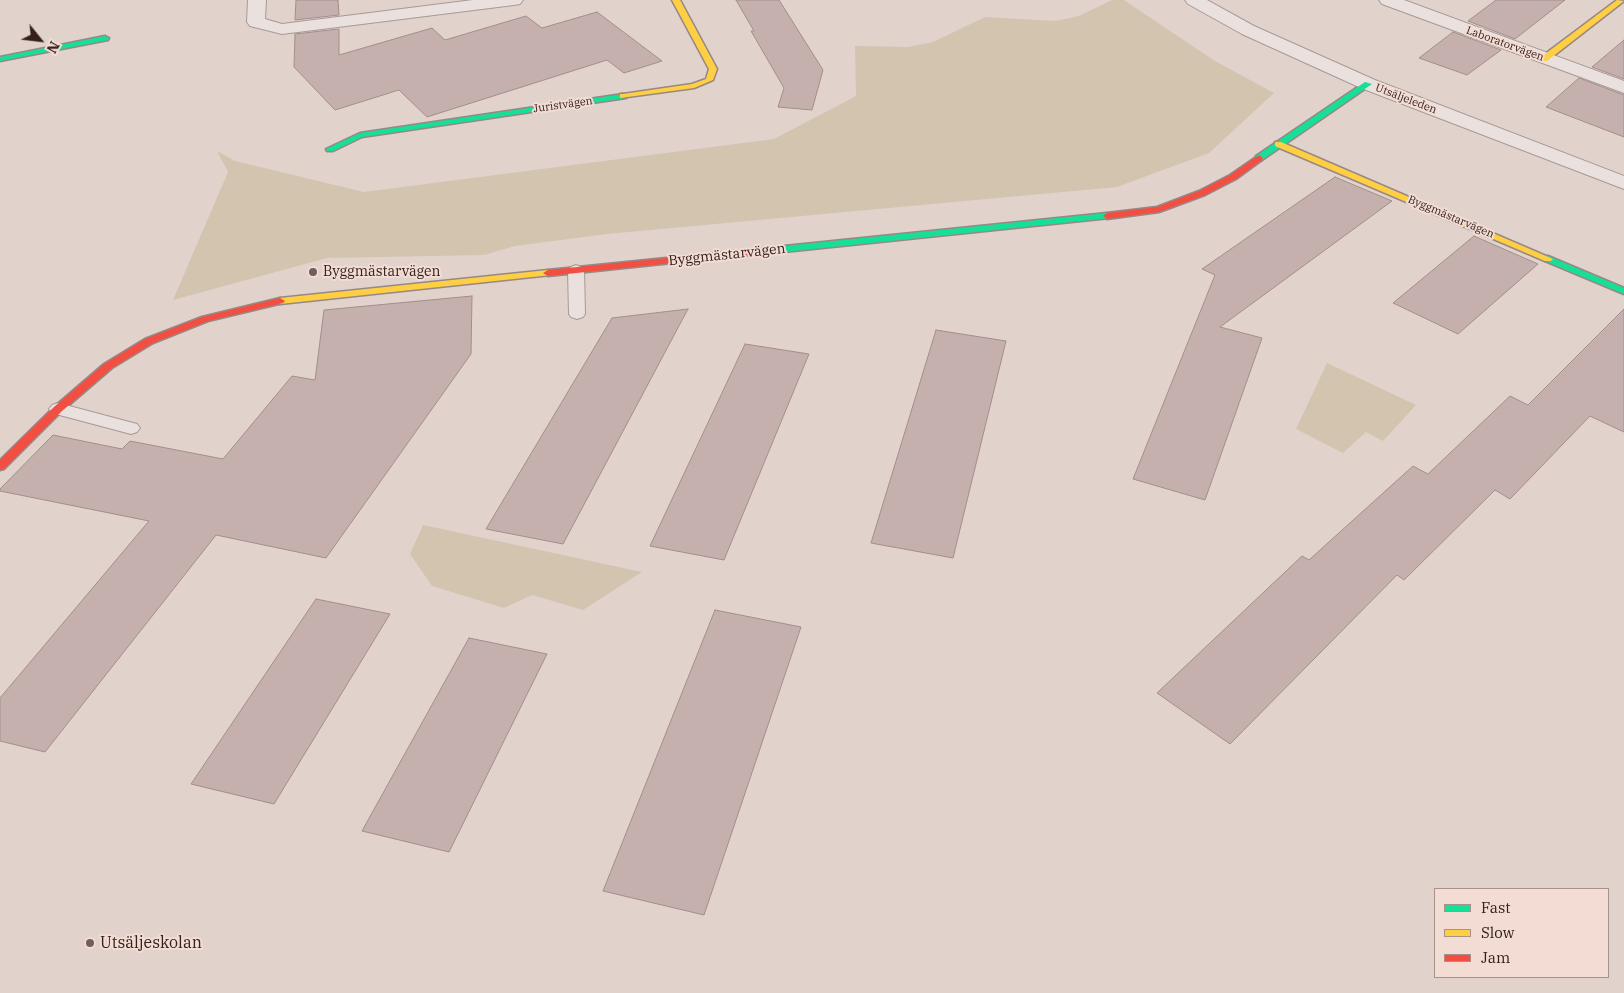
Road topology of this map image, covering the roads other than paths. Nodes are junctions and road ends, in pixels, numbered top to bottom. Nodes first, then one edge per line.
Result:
1 (256, 0) edge
2 (514, 0) edge
3 (676, 0) edge
4 (1194, 0) edge
5 (1388, 0) edge
6 (1621, 0) edge
7 (105, 38) dead end
8 (0, 59) edge
9 (1544, 59) junction
10 (1368, 84) junction
11 (1624, 86) edge
12 (1278, 144) junction
13 (330, 149) dead end
14 (1624, 183) edge
15 (576, 270) junction
16 (1624, 291) edge
17 (577, 314) dead end
18 (58, 409) junction
19 (131, 428) dead end
20 (0, 466) edge

1 - 2 street
3 - 13 street, Juristvägen
4 - 10 street, Utsäljeleden
5 - 9 street, Laboratorvägen
6 - 9 street
7 - 8 street
9 - 11 street, Laboratorvägen
10 - 12 street, Byggmästarvägen
10 - 14 street, Utsäljeleden
12 - 15 street, Byggmästarvägen
12 - 16 street, Byggmästarvägen
15 - 17 lane
15 - 18 street, Byggmästarvägen
18 - 19 lane
18 - 20 street, Byggmästarvägen

